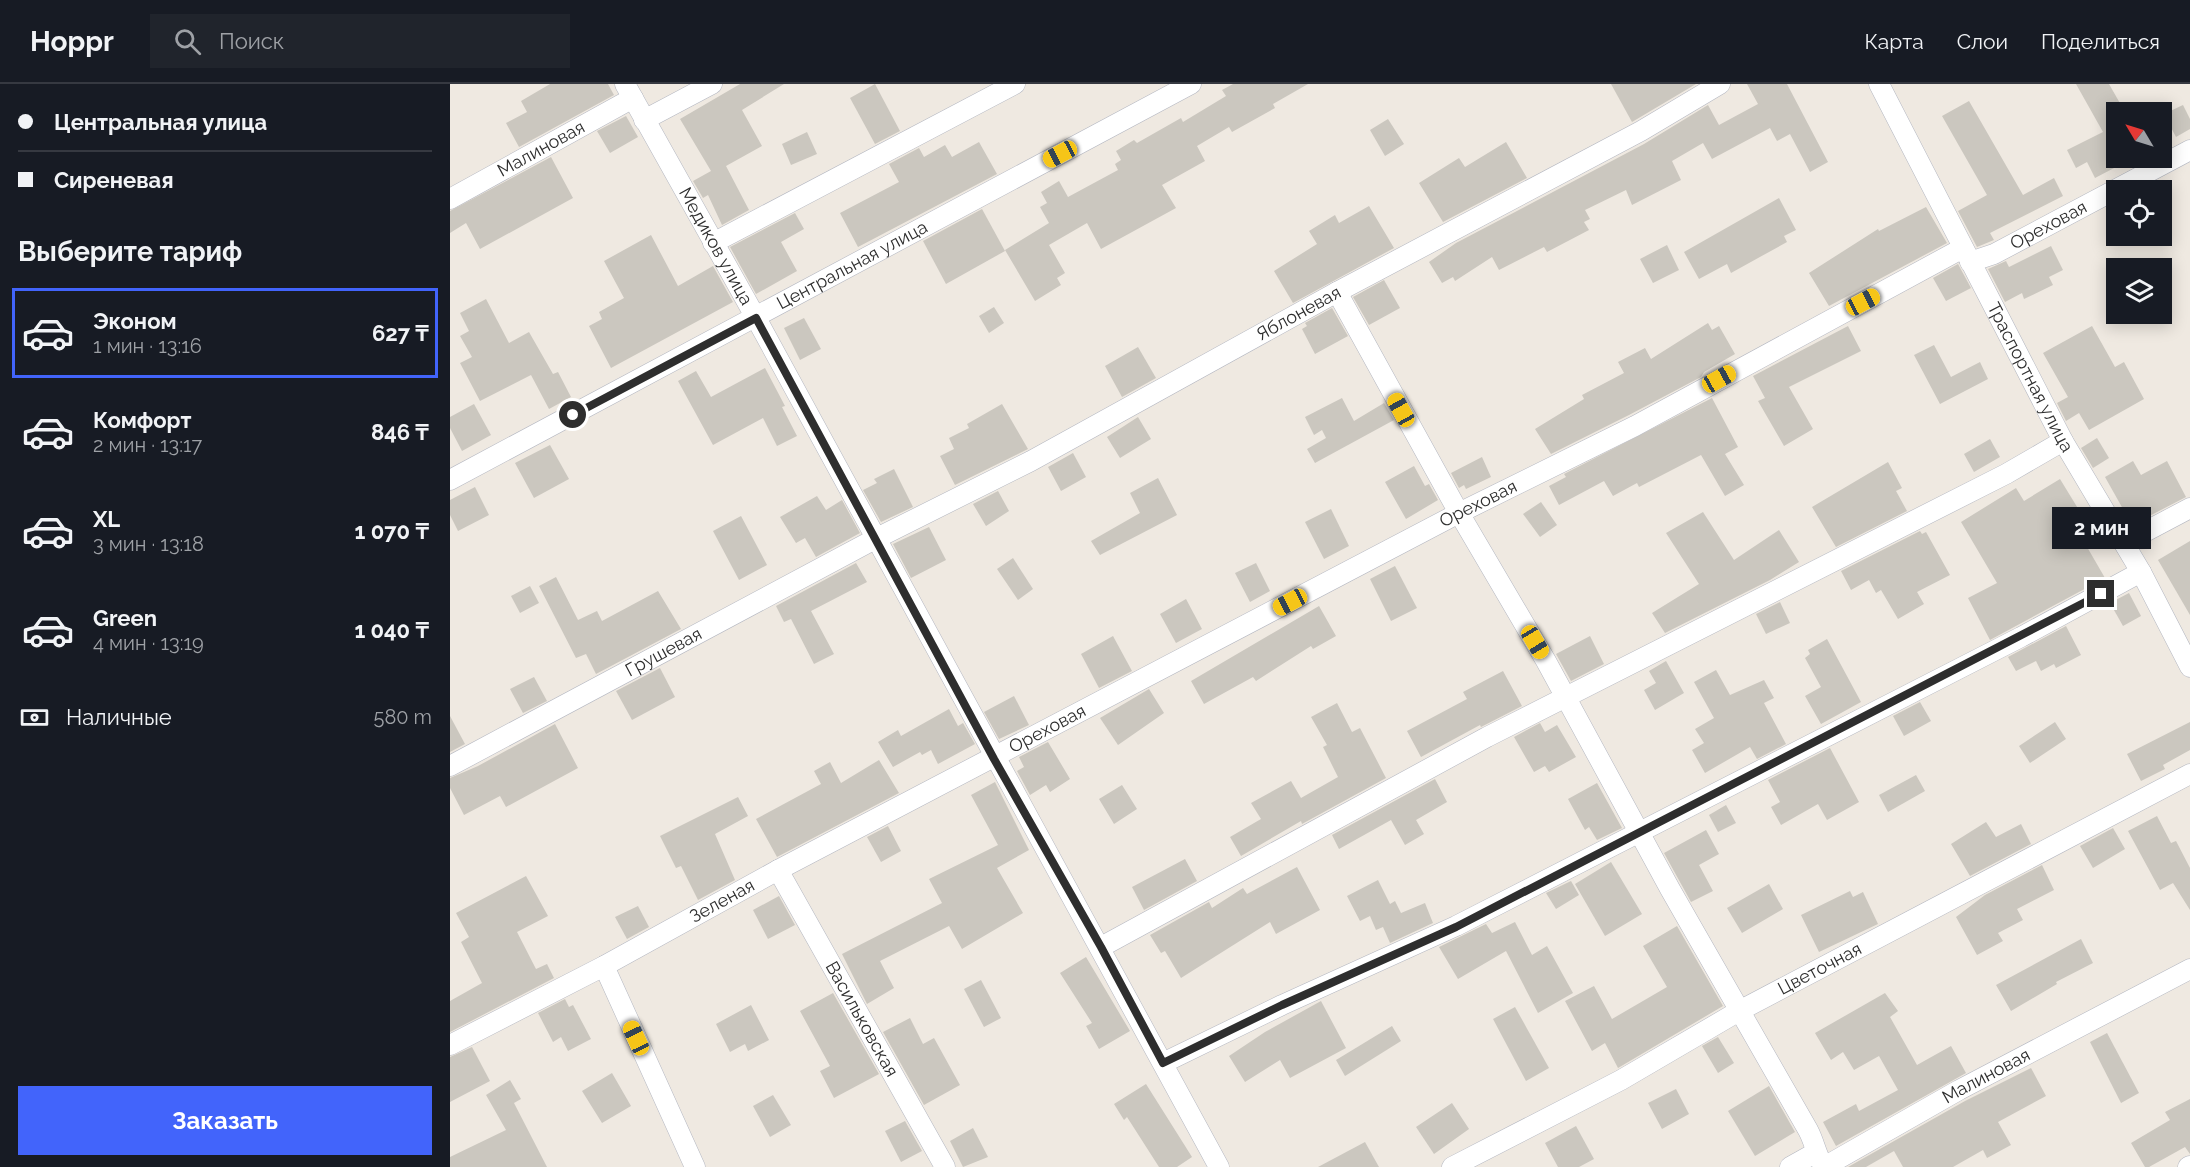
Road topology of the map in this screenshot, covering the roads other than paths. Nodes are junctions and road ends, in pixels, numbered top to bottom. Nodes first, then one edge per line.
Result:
1 (712, 84) edge
2 (1015, 84) edge
3 (1191, 84) edge
4 (1720, 84) edge
5 (1879, 84) edge
6 (629, 91) edge
7 (644, 120) junction
8 (2190, 150) edge
9 (450, 199) edge
10 (713, 243) junction
11 (1966, 255) junction
12 (1337, 292) junction
13 (756, 318) junction
14 (2063, 441) junction
15 (450, 480) edge
16 (2190, 508) edge
17 (1459, 513) junction
18 (875, 539) junction
19 (2124, 543) junction
20 (2141, 572) junction
21 (2190, 667) edge
22 (1566, 699) junction
23 (994, 759) junction
24 (450, 766) edge
25 (2190, 774) edge
26 (1640, 832) junction
27 (778, 870) junction
28 (1101, 947) junction
29 (604, 966) junction
30 (2190, 969) edge
31 (1739, 1011) junction
32 (450, 1045) edge
33 (1163, 1063) junction
34 (1815, 1153) junction
35 (695, 1167) edge
36 (945, 1167) edge
37 (1219, 1167) edge
38 (1452, 1167) edge
39 (1790, 1167) edge

1 - 7 street
2 - 10 street
3 - 13 street, Центральная улица
4 - 12 street, Яблоневая
5 - 11 street, Траспортная улица
6 - 7 street, Медиков улица
6 - 9 street, Малиновая
7 - 10 street, Медиков улица
8 - 11 street, Ореховая
10 - 13 street, Медиков улица
11 - 14 street, Траспортная улица
11 - 17 street, Ореховая
12 - 17 street
12 - 18 street, Яблоневая
13 - 15 street, Центральная улица
13 - 18 street, Медиков улица
14 - 19 street, Траспортная улица
14 - 22 street
16 - 19 street
17 - 22 street
17 - 23 street, Ореховая
18 - 23 street, Медиков улица
18 - 24 street, Грушевая
19 - 20 street, Траспортная улица
20 - 21 street, Траспортная улица
20 - 26 street
22 - 26 street
22 - 28 street
23 - 27 street, Зеленая
23 - 28 street, Медиков улица
25 - 31 street, Цветочная
26 - 31 street
26 - 33 street
27 - 29 street, Зеленая
27 - 36 street, Васильковская
28 - 33 street, Медиков улица
29 - 32 street, Зеленая
29 - 35 street
30 - 34 street, Малиновая
31 - 34 street
31 - 38 street, Цветочная
33 - 37 street, Медиков улица
34 - 39 street

